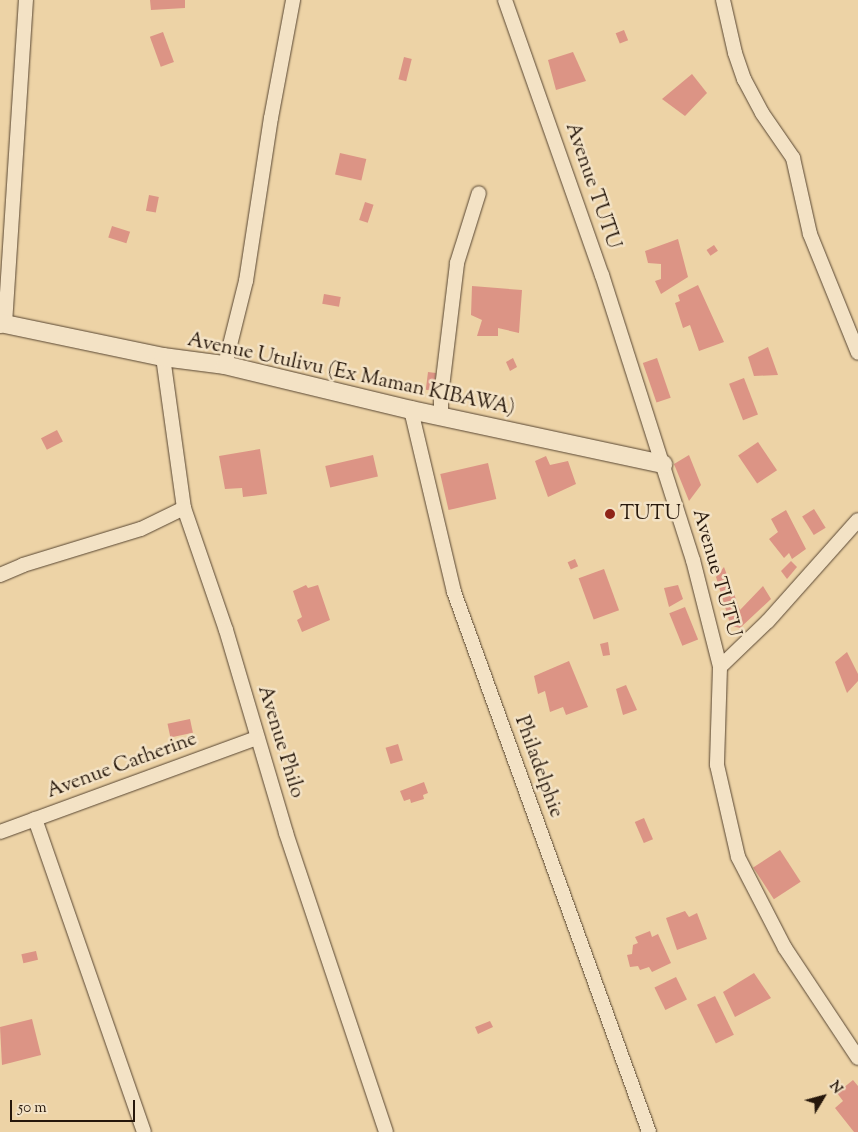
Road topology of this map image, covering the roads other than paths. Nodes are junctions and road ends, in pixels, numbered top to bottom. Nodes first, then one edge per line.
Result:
1 (26, 0) edge
2 (293, 0) edge
3 (505, 0) edge
4 (723, 0) edge
5 (480, 193) dead end
6 (2, 324) edge
7 (858, 353) edge
8 (163, 357) junction
9 (225, 365) junction
10 (410, 410) junction
11 (441, 416) junction
12 (663, 464) junction
13 (184, 508) junction
14 (858, 520) edge
15 (0, 575) edge
16 (720, 667) junction
17 (257, 738) junction
18 (35, 819) junction
19 (0, 832) edge
20 (858, 1058) edge
21 (144, 1132) edge
22 (386, 1132) edge
23 (649, 1132) edge

1 - 6 street
2 - 9 street
3 - 12 street, Avenue TUTU
4 - 7 street
5 - 11 street
6 - 8 street, Avenue Utulivu (Ex Maman KIBAWA)
8 - 9 street, Avenue Utulivu (Ex Maman KIBAWA)
8 - 13 street, Avenue Philo
9 - 10 street, Avenue Utulivu (Ex Maman KIBAWA)
10 - 11 street, Avenue Utulivu (Ex Maman KIBAWA)
10 - 23 street, Philadelphie
11 - 12 street, Avenue Utulivu (Ex Maman KIBAWA)
12 - 16 street, Avenue TUTU
13 - 15 street
13 - 17 street, Avenue Philo
14 - 16 street
16 - 20 street, Avenue TUTU
17 - 18 street, Avenue Catherine
17 - 22 street, Avenue Philo
18 - 19 street, Avenue Catherine
18 - 21 street

